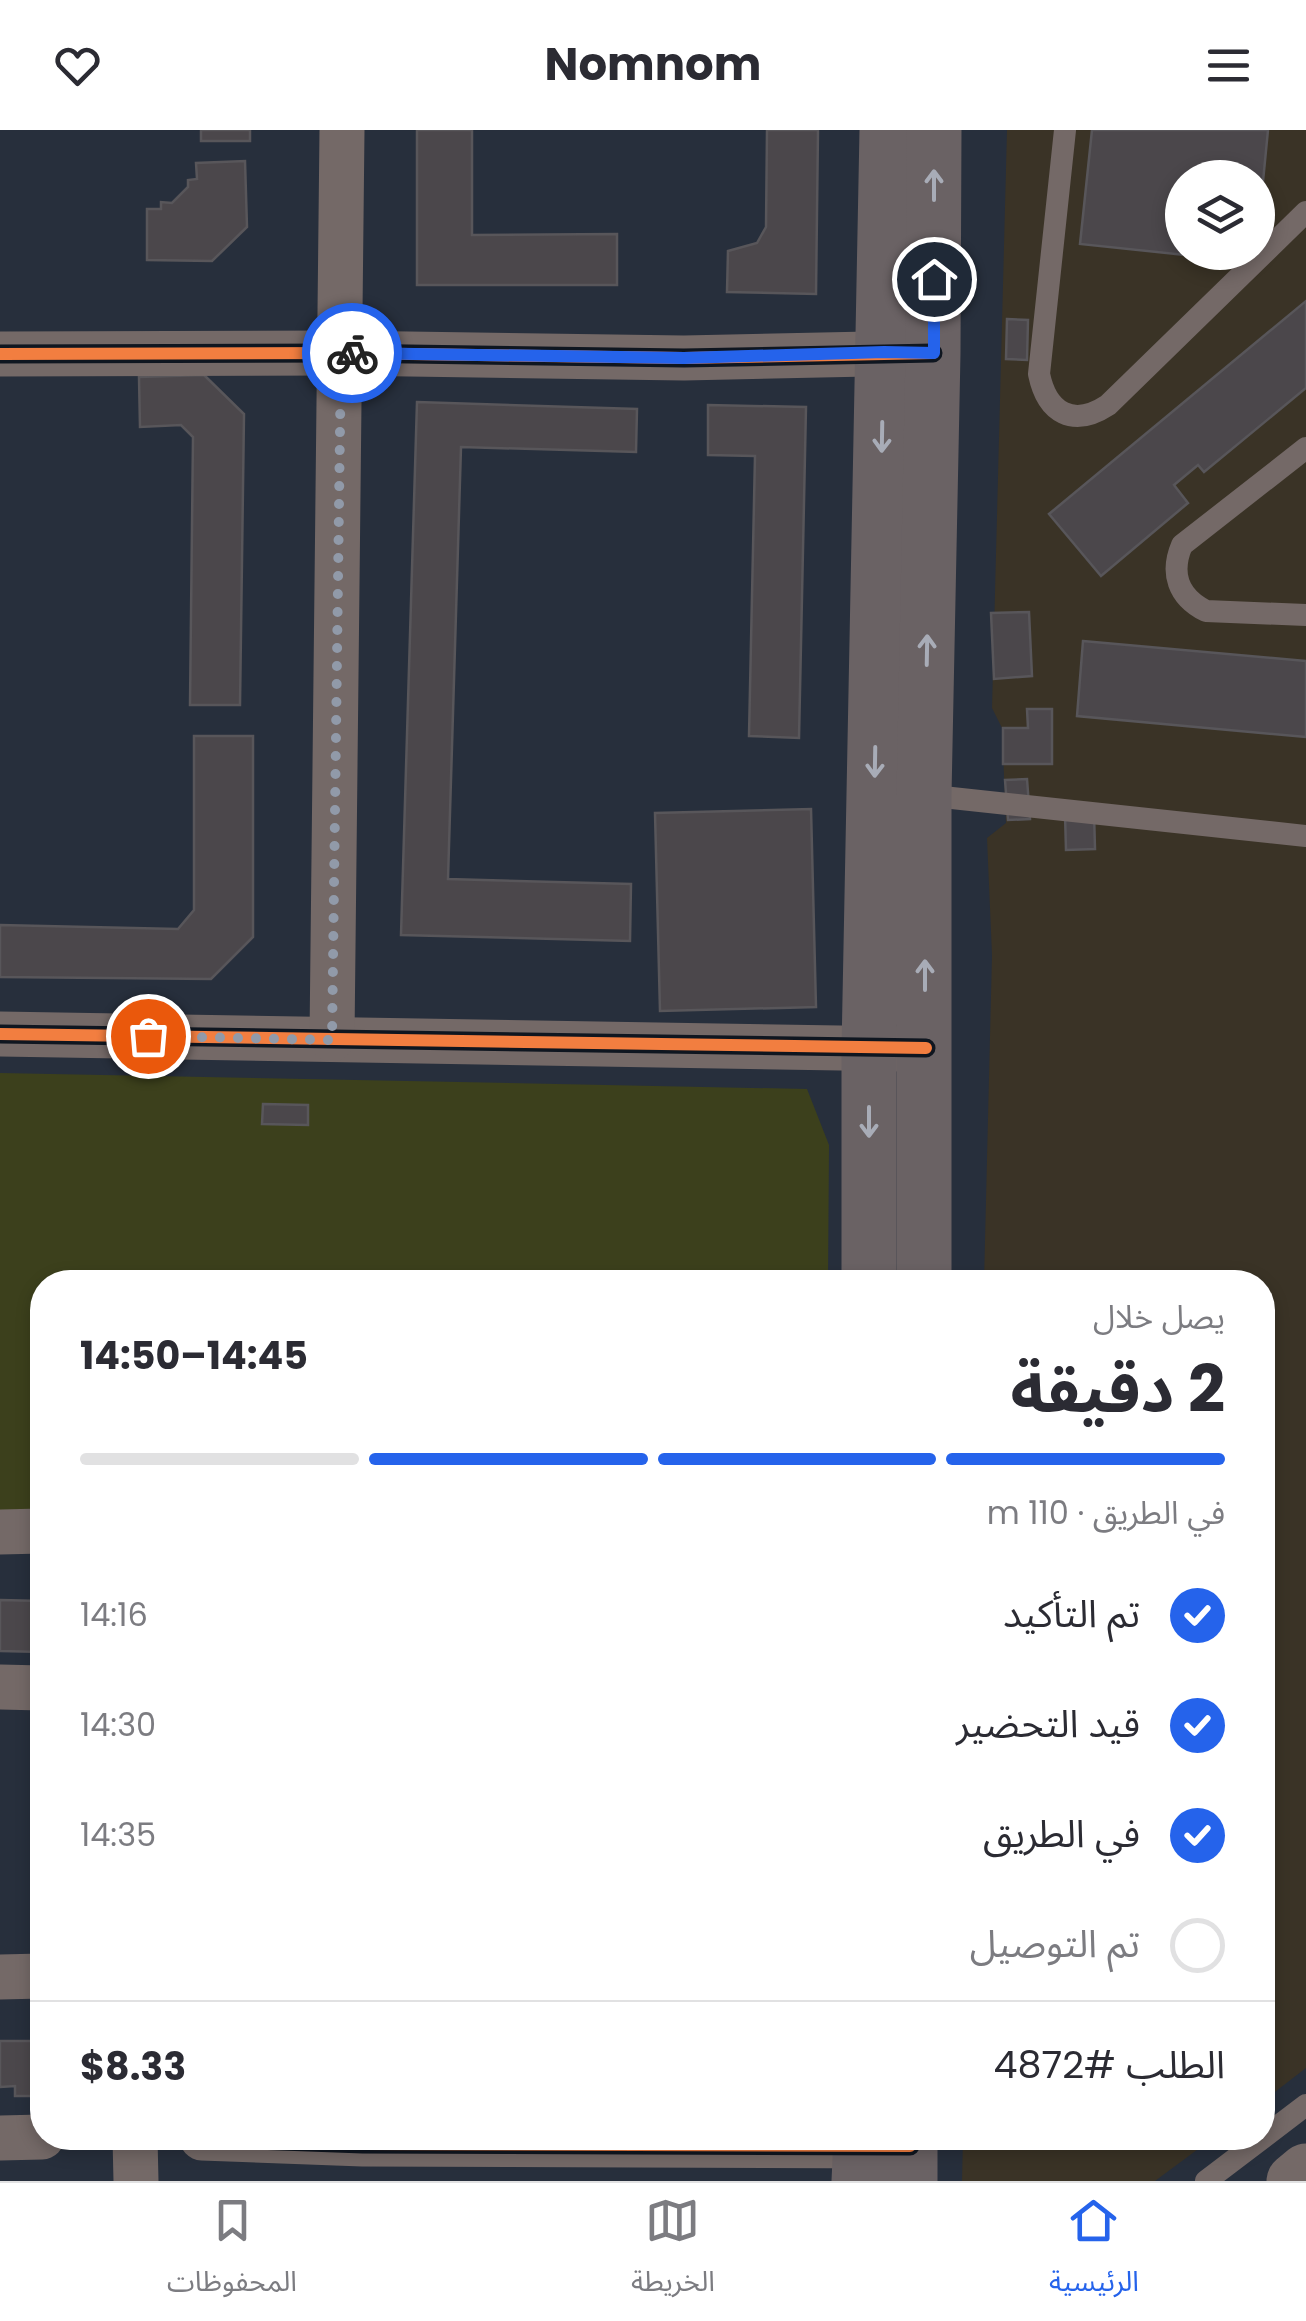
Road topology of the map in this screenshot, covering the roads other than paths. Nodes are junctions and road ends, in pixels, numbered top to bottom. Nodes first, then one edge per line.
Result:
1 (342, 130) edge
2 (887, 130) edge
3 (934, 130) edge
4 (1065, 130) edge
5 (1306, 212) edge
6 (341, 352) junction
7 (908, 352) junction
8 (0, 354) edge
9 (1306, 448) edge
10 (1306, 616) edge
11 (924, 795) junction
12 (1306, 836) edge
13 (0, 1034) edge
14 (332, 1040) junction
15 (926, 1048) junction
16 (869, 1050) junction
17 (868, 1270) edge
18 (924, 1270) edge
19 (0, 1532) edge
20 (30, 1532) edge
21 (0, 1687) edge
22 (30, 1688) edge
23 (30, 1976) edge
24 (0, 1977) edge
25 (1306, 2106) edge
26 (1275, 2129) edge
27 (30, 2137) edge
28 (0, 2138) edge
29 (135, 2150) edge
30 (323, 2150) edge
31 (1247, 2150) edge
32 (363, 2154) edge
33 (885, 2155) edge
34 (1306, 2171) edge
35 (136, 2181) edge
36 (1206, 2181) edge
37 (1294, 2181) edge

1 - 6 street
2 - 7 main road
7 -> 3 main road
4 - 5 lane
6 - 7 street
6 - 8 street
6 - 14 street
11 -> 7 main road
7 -> 16 main road
9 - 10 lane
11 - 12 lane
15 -> 11 main road
13 - 14 street
14 - 16 street
15 - 16 street
15 - 18 main road
16 -> 17 main road
19 - 20 street
21 - 22 street
23 - 24 street
25 - 26 lane
27 - 28 street
29 - 35 street
30 - 32 street
31 - 36 lane
32 - 33 street
34 - 37 street

